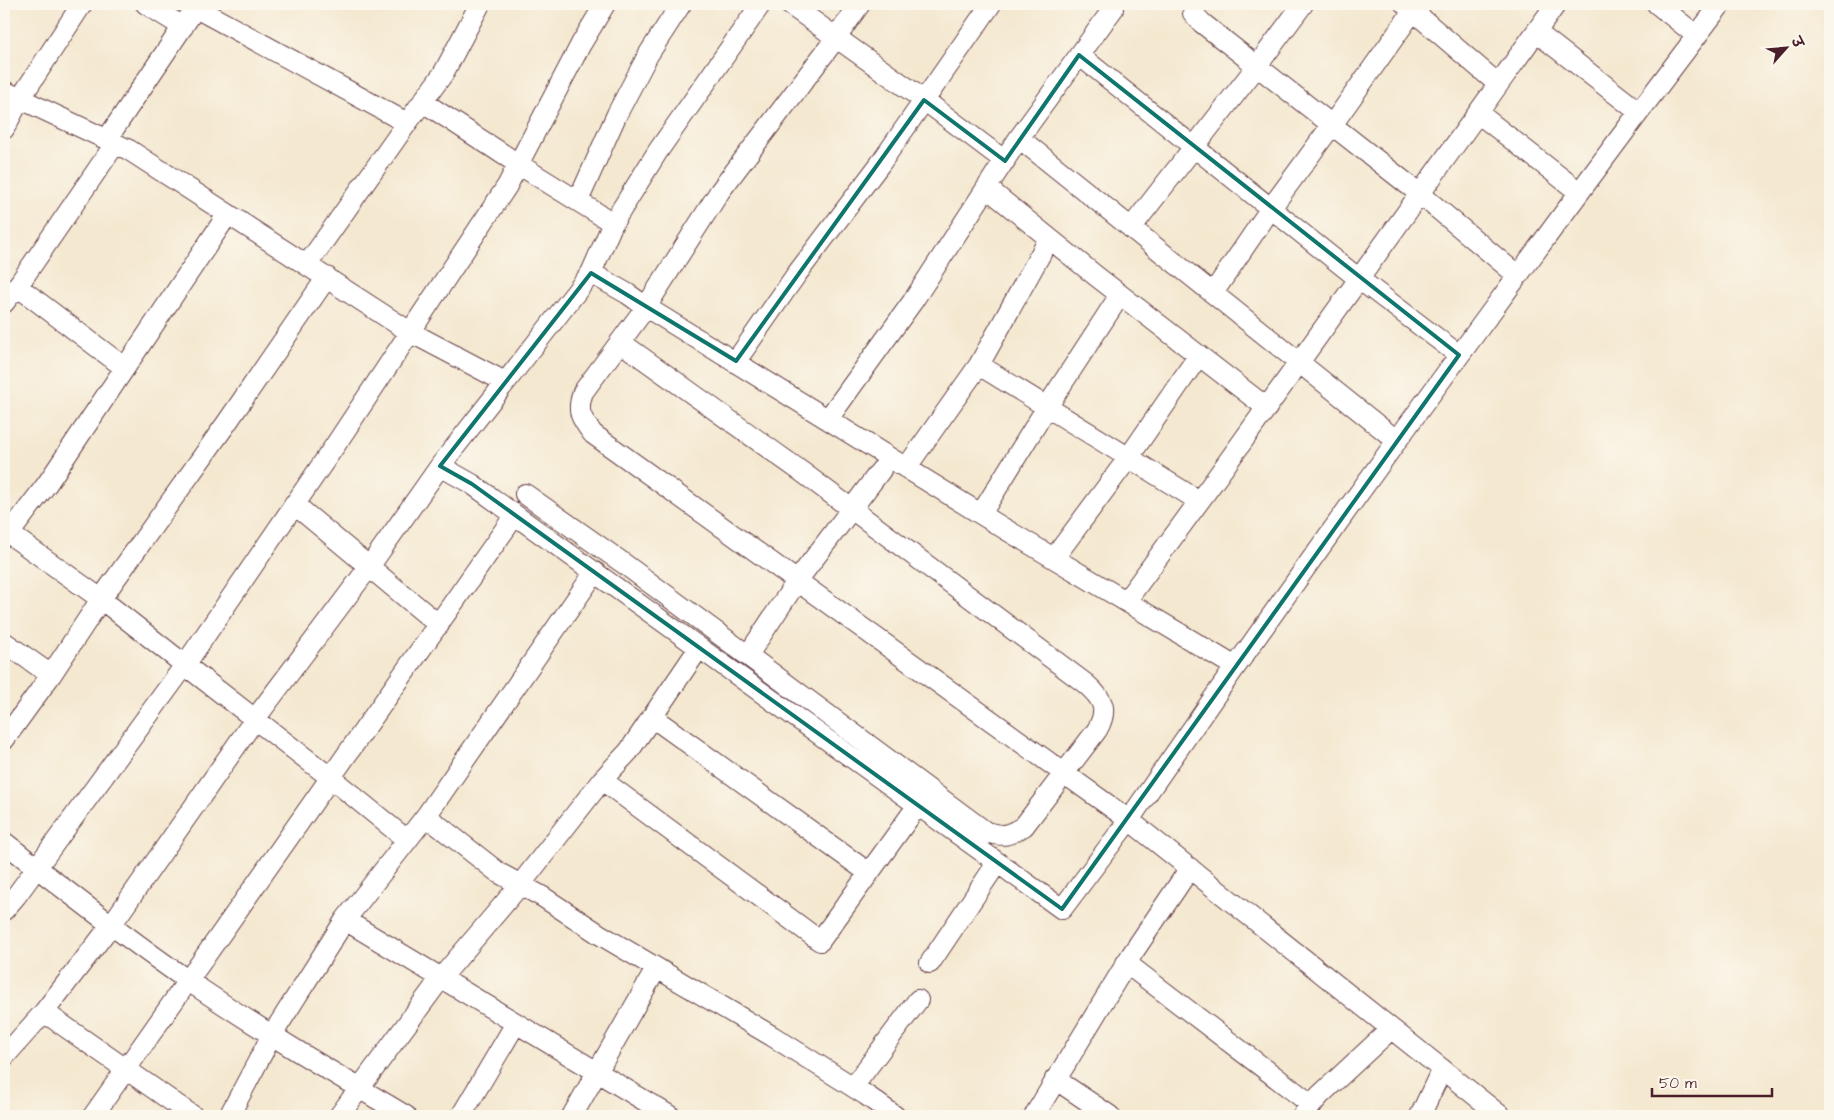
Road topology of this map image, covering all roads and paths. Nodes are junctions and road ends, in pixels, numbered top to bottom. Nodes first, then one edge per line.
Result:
1 (82, 4) edge
2 (146, 4) edge
3 (605, 4) edge
4 (681, 4) edge
5 (761, 4) edge
6 (789, 4) edge
7 (860, 4) edge
8 (991, 4) edge
9 (1196, 4) edge
10 (1302, 4) edge
11 (1657, 4) edge
12 (1721, 4) edge
13 (1553, 5) edge
14 (197, 6) edge
15 (473, 6) edge
16 (1412, 6) edge
17 (1113, 9) dead end
18 (183, 27) junction
19 (1536, 32) junction
20 (1697, 36) junction
21 (836, 38) junction
22 (1080, 55) junction
23 (1257, 66) junction
24 (1498, 84) junction
25 (12, 95) edge
26 (924, 100) junction
27 (423, 102) junction
28 (1639, 112) junction
29 (1478, 113) junction
30 (406, 123) junction
31 (1332, 125) junction
32 (4, 129) edge
33 (1019, 138) junction
34 (111, 142) junction
35 (1195, 147) junction
36 (1005, 161) junction
37 (518, 164) junction
38 (987, 188) junction
39 (1579, 192) junction
40 (1420, 194) junction
41 (578, 201) junction
42 (1271, 208) junction
43 (228, 214) junction
44 (613, 223) junction
45 (1131, 228) junction
46 (1050, 238) junction
47 (307, 265) junction
48 (591, 272) junction
49 (1517, 275) junction
50 (327, 278) junction
51 (1359, 280) junction
52 (17, 286) junction
53 (1213, 292) junction
54 (1120, 295) junction
55 (4, 303) edge
56 (646, 307) junction
57 (410, 332) junction
58 (620, 342) junction
59 (1199, 355) junction
60 (1459, 355) junction
61 (736, 361) junction
62 (1300, 362) junction
63 (979, 365) junction
64 (125, 368) junction
65 (505, 382) junction
66 (1047, 407) junction
67 (1267, 408) junction
68 (828, 419) junction
69 (1396, 440) junction
70 (1129, 457) junction
71 (440, 466) junction
72 (906, 468) junction
73 (881, 470) dead end
74 (525, 494) dead end
75 (1199, 501) junction
76 (294, 504) junction
77 (852, 509) junction
78 (981, 514) junction
79 (515, 515) junction
80 (6, 532) edge
81 (1054, 558) junction
82 (369, 567) junction
83 (595, 572) junction
84 (797, 581) junction
85 (102, 598) junction
86 (1126, 601) junction
87 (438, 625) junction
88 (4, 642) edge
89 (699, 648) junction
90 (748, 656) junction
91 (185, 665) junction
92 (1234, 666) junction
93 (51, 675) junction
94 (652, 717) junction
95 (255, 719) junction
96 (4, 739) edge
97 (1064, 773) junction
98 (331, 778) junction
99 (602, 780) junction
100 (918, 805) junction
101 (426, 816) junction
102 (1129, 820) junction
103 (407, 840) junction
104 (4, 842) edge
105 (998, 863) junction
106 (37, 868) junction
107 (1190, 868) junction
108 (869, 873) junction
109 (520, 885) junction
110 (4, 910) edge
111 (345, 920) junction
112 (112, 924) junction
113 (930, 963) dead end
114 (1126, 963) junction
115 (656, 969) junction
116 (441, 978) junction
117 (188, 980) junction
118 (918, 1000) dead end
119 (44, 1012) junction
120 (516, 1023) junction
121 (1391, 1029) junction
122 (272, 1035) junction
123 (4, 1057) edge
124 (126, 1069) junction
125 (1442, 1069) junction
126 (597, 1072) junction
127 (1055, 1080) junction
128 (853, 1087) junction
129 (359, 1088) junction
130 (1307, 1111) edge
131 (93, 1116) edge
132 (194, 1116) edge
133 (229, 1116) edge
134 (339, 1116) edge
135 (406, 1116) edge
136 (460, 1116) edge
137 (572, 1116) edge
138 (670, 1116) edge
139 (895, 1116) edge
140 (1034, 1116) edge
141 (1110, 1116) edge
142 (1420, 1116) edge
143 (1501, 1116) edge

1 - 25 street
2 - 18 street
3 - 37 street
4 - 41 street
5 - 44 street
6 - 21 street
7 - 21 street
8 - 26 street
9 - 23 street
10 - 23 street
11 - 20 street
12 - 20 street
13 - 19 street
14 - 18 street
14 - 30 street
15 - 27 street
16 - 24 street
16 - 31 street
17 - 22 street
18 - 34 street
19 - 24 street
19 - 28 street
20 - 28 street
21 - 26 street
21 - 56 street
22 - 33 street
22 - 35 street
23 - 31 street
23 - 35 street
24 - 29 street
25 - 32 street
25 - 34 street
26 - 36 street
26 - 61 street
27 - 30 street
27 - 37 street
28 - 39 street
29 - 39 street
29 - 40 street
30 - 47 street
31 - 40 street
31 - 42 street
33 - 36 street
33 - 45 street
34 - 43 street
34 - 52 street
35 - 42 street
35 - 45 street
36 - 38 street
37 - 41 street
37 - 57 street
38 - 46 street
38 - 68 street
39 - 49 street
40 - 49 street
40 - 51 street
41 - 44 street
42 - 51 street
42 - 53 street
43 - 47 street
43 - 64 street
44 - 48 street
45 - 53 street
46 - 54 street
46 - 63 street
47 - 50 street
48 - 56 street
48 - 65 street
49 - 60 street
50 - 57 street
50 - 85 street
51 - 60 street
51 - 62 street
52 - 55 street
52 - 64 street
53 - 62 street
54 - 59 street
54 - 66 street
56 - 58 street
56 - 61 street
57 - 65 street
57 - 76 street
58 - 77 street
58 - 84 street
59 - 67 street
59 - 70 street
60 - 69 street
61 - 68 street
62 - 67 street
62 - 69 street
63 - 66 street
63 - 72 street
64 - 80 street
65 - 71 street
66 - 70 street
66 - 78 street
67 - 75 street
68 - 72 street
69 - 92 street
70 - 75 street
70 - 81 street
71 - 79 street
71 - 82 street
72 - 78 street
73 - 77 street
74 - 90 street
75 - 86 street
76 - 82 street
76 - 91 street
77 - 84 street
77 - 97 street
78 - 81 street
79 - 83 street
79 - 87 street
80 - 85 street
81 - 86 street
82 - 87 street
82 - 95 street
83 - 89 street
83 - 101 street
84 - 90 street
84 - 97 street
85 - 91 street
85 - 93 street
86 - 92 street
87 - 98 street
88 - 93 street
89 - 94 street
89 - 100 street
90 - 97 street
91 - 95 street
91 - 106 street
92 - 102 street
93 - 96 street
94 - 99 street
94 - 108 street
95 - 98 street
95 - 112 street
97 - 102 street
98 - 103 street
98 - 117 street
99 - 108 street
99 - 109 street
100 - 105 street
100 - 108 street
101 - 103 street
101 - 109 street
102 - 105 street
102 - 107 street
103 - 111 street
104 - 106 street
105 - 113 street
106 - 110 street
106 - 112 street
107 - 114 street
107 - 121 street
109 - 115 street
109 - 116 street
111 - 116 street
111 - 122 street
112 - 117 street
112 - 119 street
114 - 127 street
114 - 130 street
115 - 126 street
115 - 128 street
116 - 120 street
116 - 129 street
117 - 122 street
117 - 124 street
118 - 128 street
119 - 123 street
119 - 124 street
120 - 126 street
120 - 136 street
121 - 125 street
121 - 130 street
122 - 129 street
122 - 133 street
124 - 131 street
124 - 132 street
125 - 142 street
125 - 143 street
126 - 137 street
126 - 138 street
127 - 140 street
127 - 141 street
128 - 139 street
129 - 134 street
129 - 135 street

